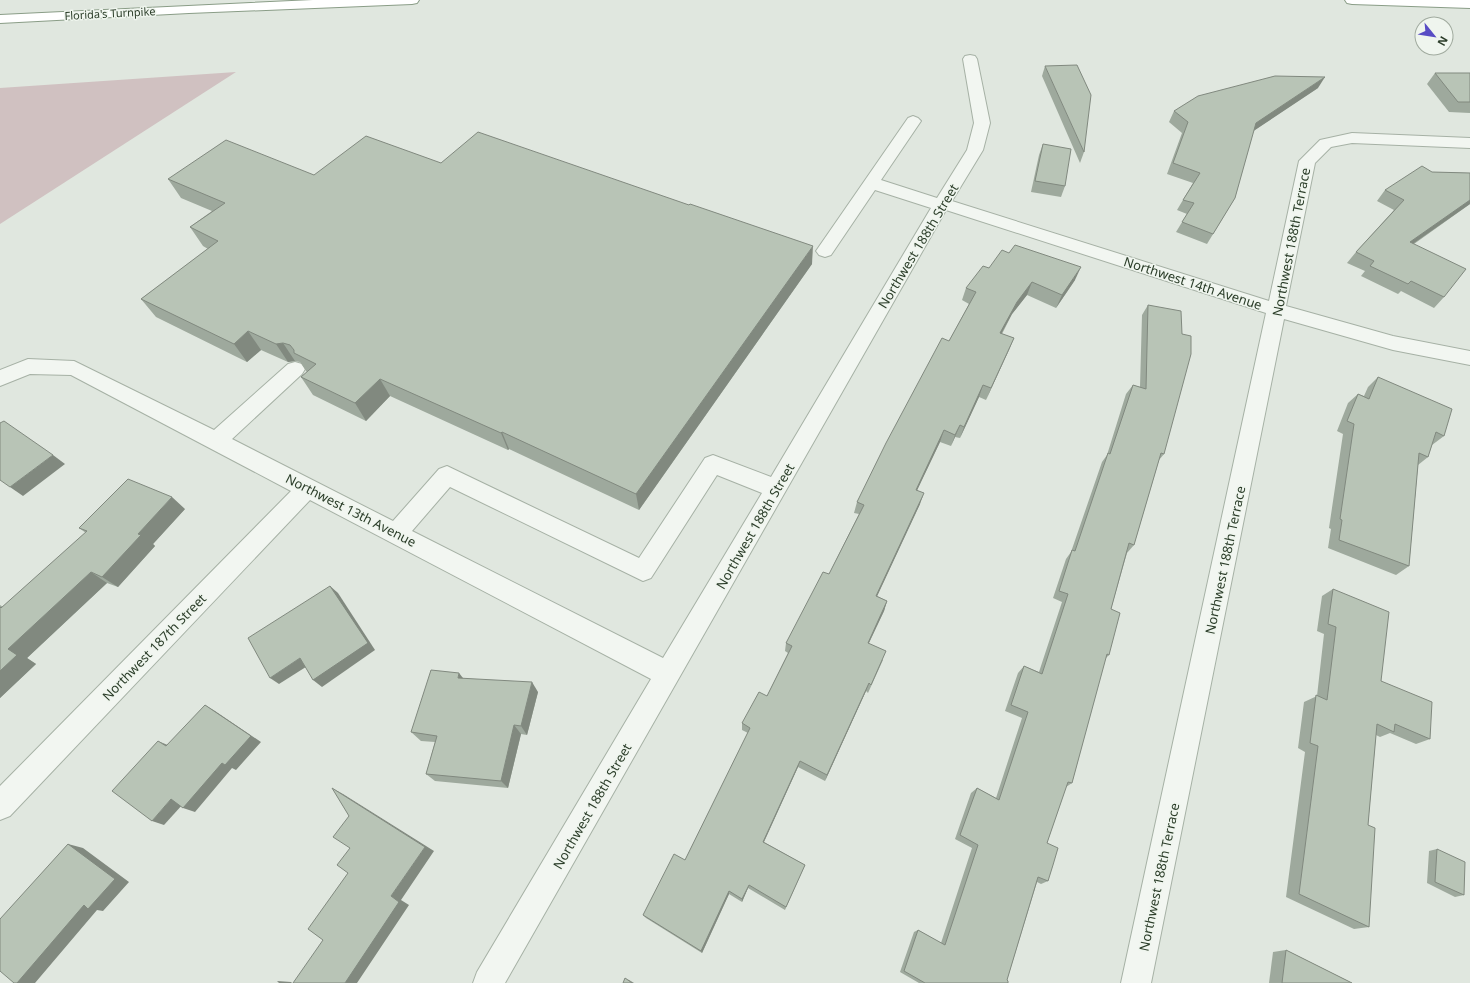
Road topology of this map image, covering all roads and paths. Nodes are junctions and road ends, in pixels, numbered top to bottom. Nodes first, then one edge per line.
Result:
1 (412, 0) edge
2 (1352, 0) edge
3 (1470, 4) edge
4 (0, 19) edge
5 (970, 59) dead end
6 (913, 121) dead end
7 (1470, 143) edge
8 (872, 183) junction
9 (942, 204) junction
10 (825, 251) dead end
11 (1277, 310) junction
12 (1470, 358) edge
13 (295, 369) edge
14 (0, 378) edge
15 (216, 441) junction
16 (308, 488) junction
17 (776, 489) junction
18 (396, 533) junction
19 (668, 674) junction
20 (0, 806) edge
21 (488, 983) edge
22 (1136, 983) edge

1 - 4 highway, Florida's Turnpike
2 - 3 highway
5 - 9 street, Northwest 188th Street
6 - 8 street
7 - 11 street, Northwest 188th Terrace
8 - 9 street, Northwest 14th Avenue
8 - 10 street
9 - 11 street, Northwest 14th Avenue
9 - 17 street, Northwest 188th Street
11 - 12 street, Northwest 14th Avenue
11 - 22 street, Northwest 188th Terrace
13 - 15 street
14 - 15 street, Northwest 13th Avenue
15 - 16 street, Northwest 13th Avenue
16 - 18 street, Northwest 13th Avenue
16 - 20 street, Northwest 187th Street
17 - 18 street
17 - 19 street, Northwest 188th Street
18 - 19 street, Northwest 13th Avenue
19 - 21 street, Northwest 188th Street

